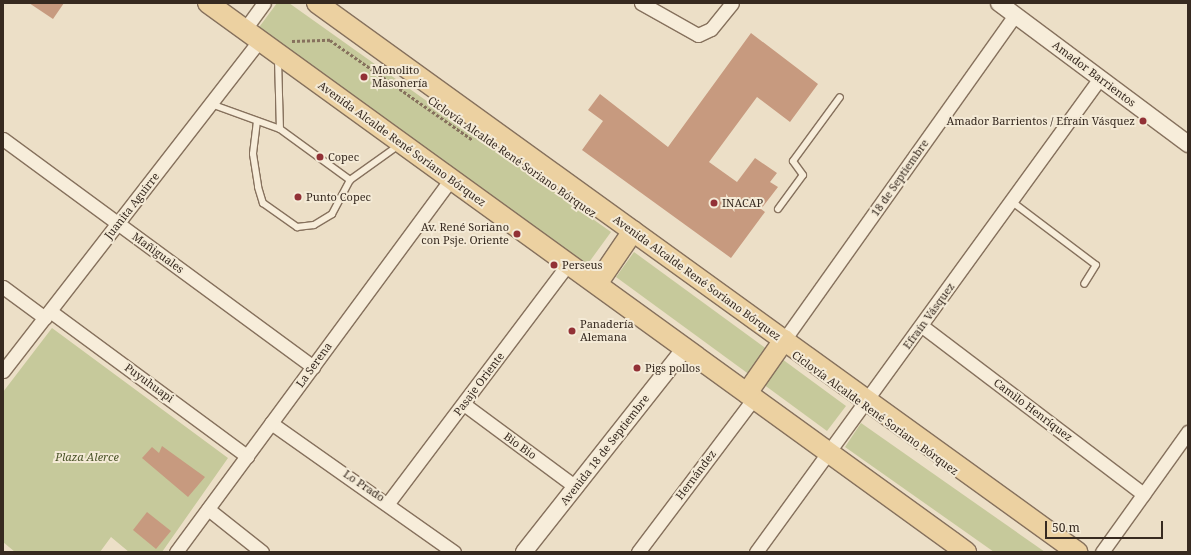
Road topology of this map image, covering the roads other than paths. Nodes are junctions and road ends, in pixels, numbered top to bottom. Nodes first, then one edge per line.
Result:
1 (208, 3) edge
2 (264, 3) edge
3 (318, 3) edge
4 (641, 3) edge
5 (732, 3) edge
6 (999, 3) edge
7 (1018, 9) edge
8 (252, 35) junction
9 (283, 48) junction
10 (1100, 78) junction
11 (840, 97) dead end
12 (211, 104) junction
13 (257, 121) junction
14 (280, 129) junction
15 (3, 139) edge
16 (402, 143) junction
17 (1188, 144) edge
18 (451, 179) junction
19 (350, 180) junction
20 (1011, 201) junction
21 (778, 209) dead end
22 (117, 224) junction
23 (633, 231) junction
24 (568, 264) junction
25 (597, 284) junction
26 (1084, 284) dead end
27 (3, 287) edge
28 (47, 314) junction
29 (922, 326) junction
30 (784, 340) junction
31 (685, 348) junction
32 (313, 367) junction
33 (3, 371) edge
34 (750, 396) junction
35 (868, 401) junction
36 (465, 405) junction
37 (271, 423) junction
38 (1188, 432) edge
39 (829, 453) junction
40 (247, 456) junction
41 (576, 487) junction
42 (1143, 494) junction
43 (388, 503) junction
44 (208, 509) junction
45 (757, 551) edge
46 (176, 552) edge
47 (262, 552) edge
48 (454, 552) edge
49 (524, 552) edge
50 (638, 552) edge
51 (966, 552) edge
52 (1077, 552) edge
53 (1102, 552) edge

1 - 8 main road, Avenida Alcalde René Soriano Bórquez
2 - 8 street, Juanita Aguirre
3 - 23 main road, Avenida Alcalde René Soriano Bórquez
4 - 5 street
6 - 7 street, Amador Barrientos
7 - 10 street, Amador Barrientos
7 - 30 street, 18 de Septiembre
8 - 9 main road, Avenida Alcalde René Soriano Bórquez
8 - 12 street, Juanita Aguirre
9 - 14 lane
9 - 16 main road, Avenida Alcalde René Soriano Bórquez
10 - 17 street, Amador Barrientos
10 - 20 street, Efraín Vásquez
11 - 21 lane
12 - 13 lane
12 - 22 street, Juanita Aguirre
13 - 14 lane
13 - 19 lane
14 - 19 lane
15 - 22 street, Mañiguales
16 - 18 main road, Avenida Alcalde René Soriano Bórquez
16 - 19 lane
18 - 24 main road, Avenida Alcalde René Soriano Bórquez
18 - 32 street, La Serena
20 - 26 lane
20 - 29 street, Efraín Vásquez
22 - 28 street, Juanita Aguirre
22 - 32 street, Mañiguales
23 - 25 main road
23 - 30 main road, Avenida Alcalde René Soriano Bórquez
24 - 25 main road, Avenida Alcalde René Soriano Bórquez
24 - 36 street, Pasaje Oriente
25 - 31 main road, Avenida Alcalde René Soriano Bórquez
27 - 28 street, Puyuhuapi
28 - 33 street, Juanita Aguirre
28 - 40 street, Puyuhuapi
29 - 35 street, Efraín Vásquez
29 - 42 street, Camilo Henríquez
30 - 34 main road
30 - 35 main road, Avenida Alcalde René Soriano Bórquez
31 - 34 main road, Avenida Alcalde René Soriano Bórquez
31 - 41 street, Avenida 18 de Septiembre
32 - 37 street, La Serena
34 - 39 main road, Avenida Alcalde René Soriano Bórquez
34 - 50 street, Hernández
35 - 39 street, Efraín Vásquez
35 - 52 main road, Avenida Alcalde René Soriano Bórquez
36 - 41 street, Bio Bio
36 - 43 street, Pasaje Oriente
37 - 40 street, La Serena
37 - 43 street, Lo Prado
38 - 42 street
39 - 45 street, Efraín Vásquez
39 - 51 main road, Avenida Alcalde René Soriano Bórquez
40 - 44 street, La Serena
41 - 49 street, Avenida 18 de Septiembre
42 - 53 street
43 - 48 street, Lo Prado
44 - 46 street, La Serena
44 - 47 street

